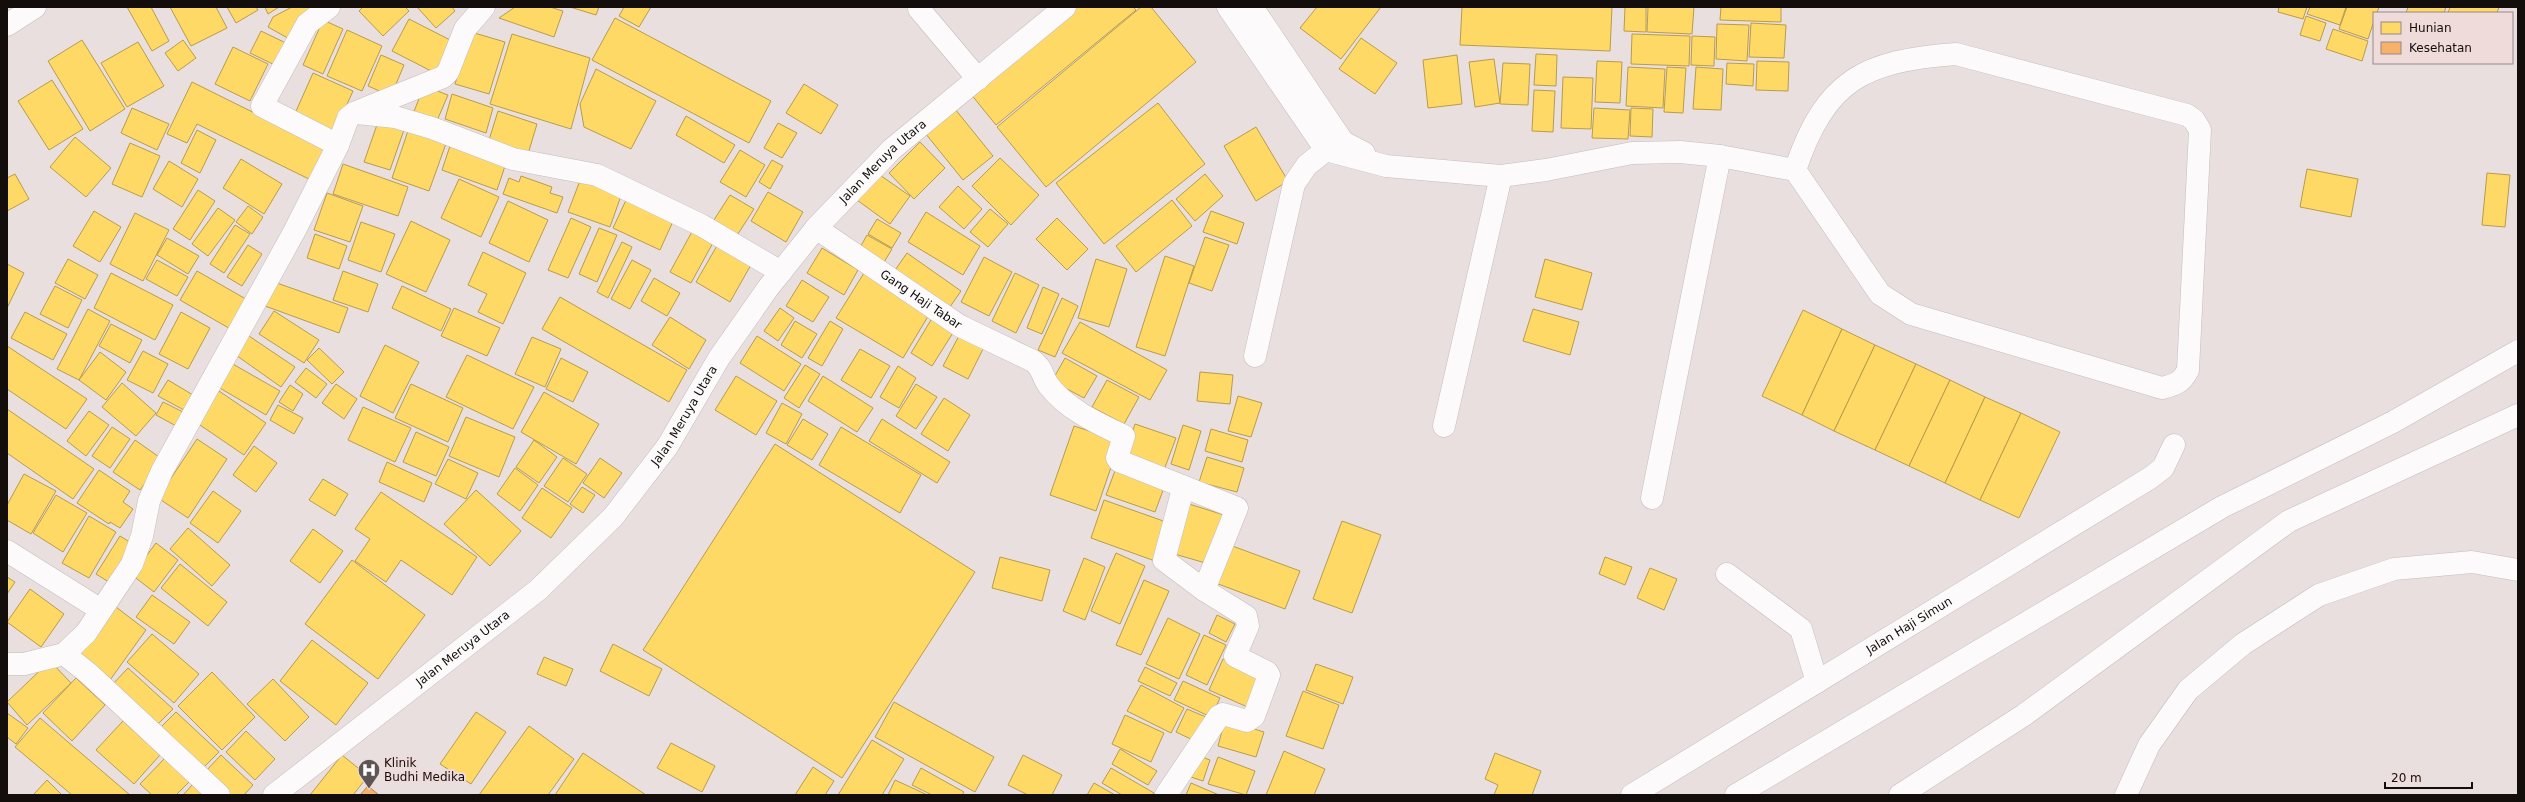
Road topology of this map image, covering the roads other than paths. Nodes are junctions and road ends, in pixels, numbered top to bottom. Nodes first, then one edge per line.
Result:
1 (35, 7) edge
2 (329, 7) edge
3 (484, 7) edge
4 (1065, 7) edge
5 (1228, 7) edge
6 (1252, 7) edge
7 (919, 9) dead end
8 (7, 25) edge
9 (978, 79) junction
10 (354, 113) junction
11 (338, 145) junction
12 (1326, 150) junction
13 (1720, 156) junction
14 (1528, 160) dead end
15 (1795, 170) junction
16 (1501, 176) junction
17 (816, 228) junction
18 (781, 272) junction
19 (2518, 351) edge
20 (1255, 356) dead end
21 (2518, 415) edge
22 (1444, 426) dead end
23 (2174, 445) dead end
24 (1182, 486) junction
25 (1652, 498) dead end
26 (7, 551) edge
27 (2518, 570) edge
28 (1727, 574) dead end
29 (1204, 590) junction
30 (101, 610) junction
31 (64, 654) junction
32 (7, 664) edge
33 (1817, 682) junction
34 (219, 795) edge
35 (274, 795) edge
36 (1166, 795) edge
37 (1632, 795) edge
38 (1736, 795) edge
39 (1900, 795) edge
40 (2126, 795) edge

1 - 8 main road
2 - 11 main road
3 - 10 main road
4 - 9 main road, Jalan Meruya Utara
5 - 12 main road
6 - 14 main road
7 - 9 main road
9 - 17 main road, Jalan Meruya Utara
10 - 11 main road
10 - 18 main road
11 - 30 main road
12 - 16 main road
12 - 20 main road
13 - 15 main road
13 - 16 main road
13 - 25 main road
15 - 15 main road
16 - 22 main road
17 - 18 main road, Jalan Meruya Utara
17 - 24 main road, Gang Haji Tabar
18 - 35 main road, Jalan Meruya Utara
19 - 38 main road
21 - 39 main road
23 - 33 main road, Jalan Haji Simun
24 - 29 main road
24 - 29 main road
26 - 30 main road
27 - 40 main road
28 - 33 main road
29 - 36 main road
30 - 31 main road
31 - 32 main road
31 - 34 main road
33 - 37 main road, Jalan Haji Simun

